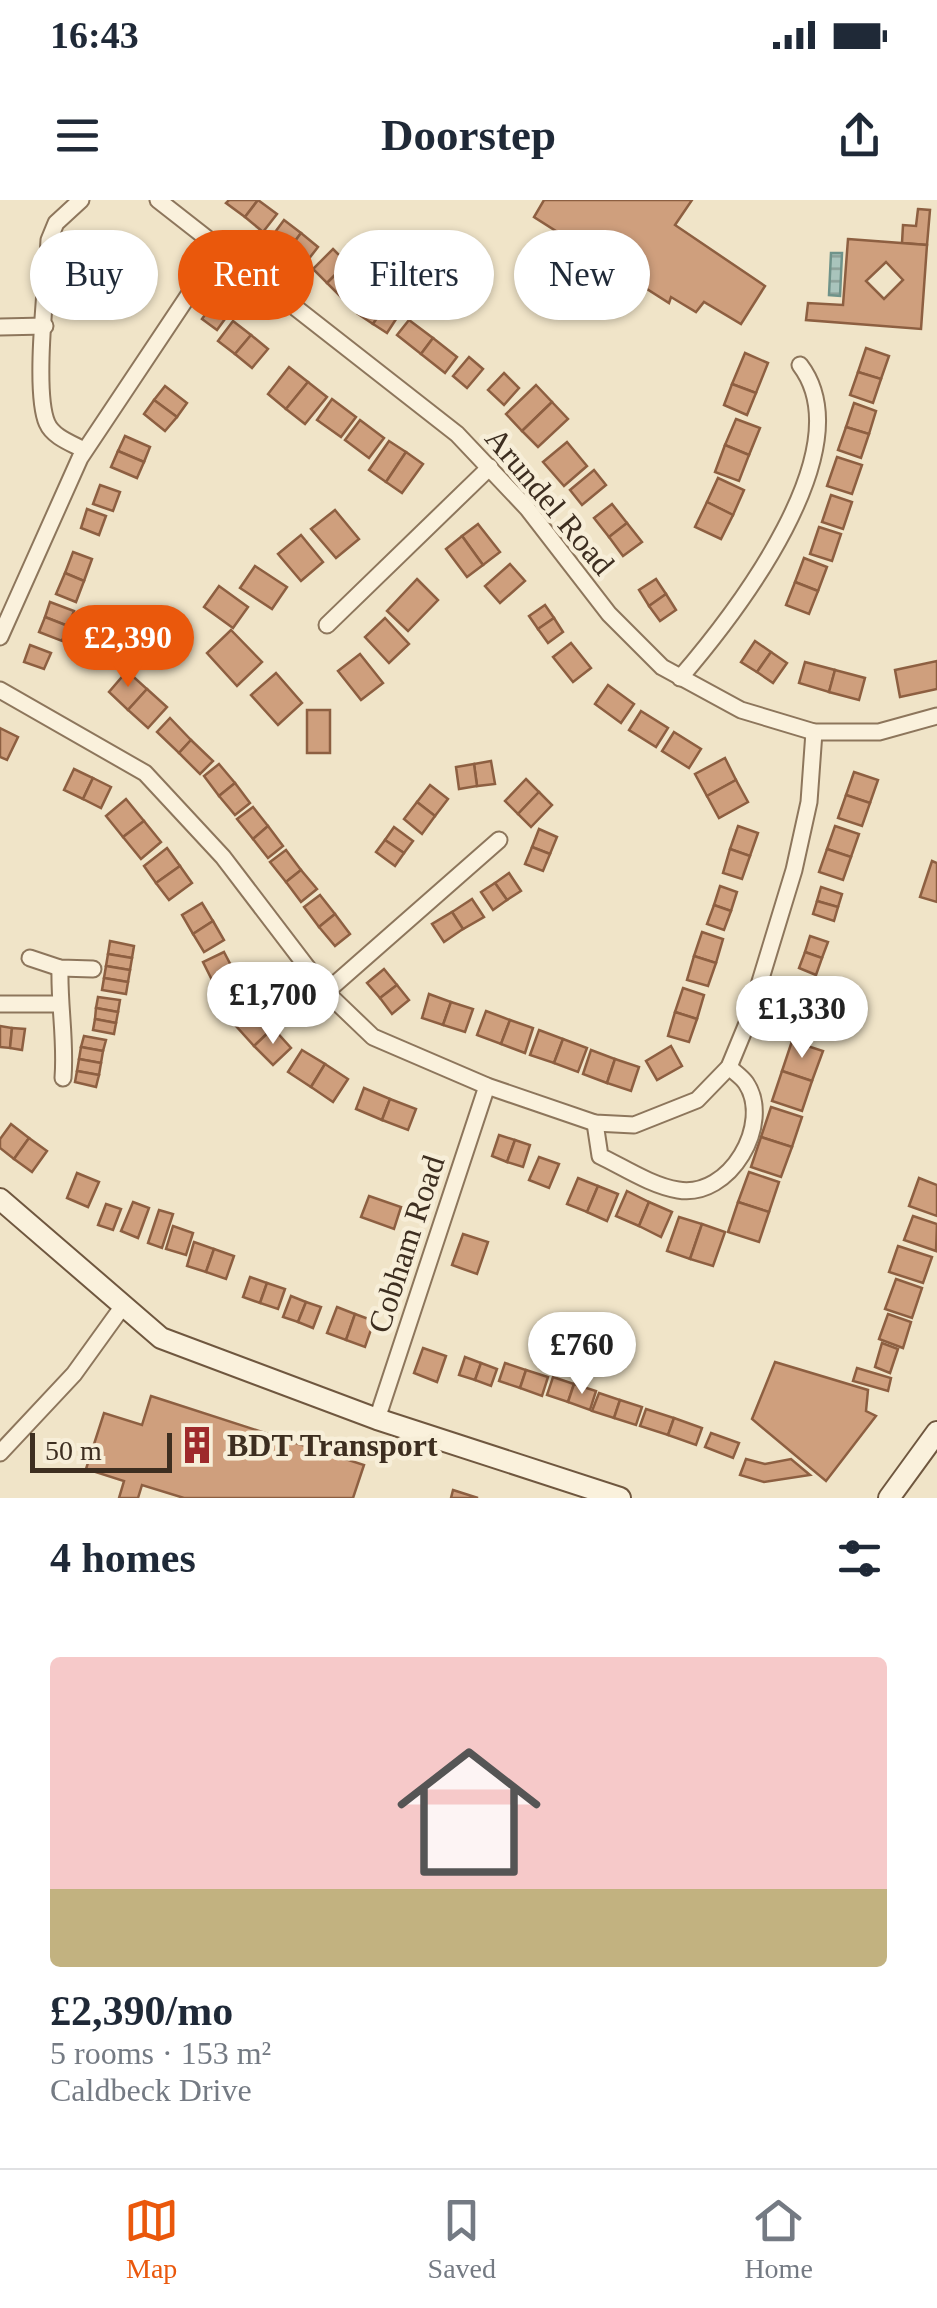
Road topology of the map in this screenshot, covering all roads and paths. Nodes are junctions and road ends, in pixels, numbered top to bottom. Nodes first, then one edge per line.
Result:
1 (80, 200) edge
2 (158, 200) edge
3 (197, 230) edge
4 (178, 310) edge
5 (312, 320) edge
6 (44, 326) junction
7 (0, 327) edge
8 (800, 366) dead end
9 (84, 450) junction
10 (490, 467) junction
11 (326, 625) dead end
12 (0, 637) edge
13 (680, 678) junction
14 (0, 690) edge
15 (937, 716) edge
16 (814, 732) junction
17 (499, 840) dead end
18 (30, 958) dead end
19 (60, 968) junction
20 (92, 969) dead end
21 (326, 992) junction
22 (0, 1004) edge
23 (59, 1004) junction
24 (728, 1068) junction
25 (63, 1078) dead end
26 (488, 1086) junction
27 (596, 1123) junction
28 (0, 1199) edge
29 (123, 1306) junction
30 (377, 1419) junction
31 (936, 1436) edge
32 (0, 1453) edge
33 (620, 1498) edge
34 (890, 1498) edge

1 - 6 street
2 - 3 street, Arundel Road
4 - 9 street
5 - 10 street, Arundel Road
6 - 7 street
6 - 9 street
8 - 13 street
9 - 12 street
10 - 11 street
10 - 13 street, Arundel Road
13 - 16 street, Arundel Road
14 - 21 street
15 - 16 street, Arundel Road
16 - 24 street
17 - 21 street
18 - 19 street
19 - 20 street
19 - 23 street
21 - 26 street
22 - 23 street
23 - 25 street
24 - 27 street
24 - 27 street
26 - 27 street
26 - 30 street, Cobham Road
28 - 29 street
29 - 30 street
29 - 32 street
30 - 33 street
31 - 34 street

